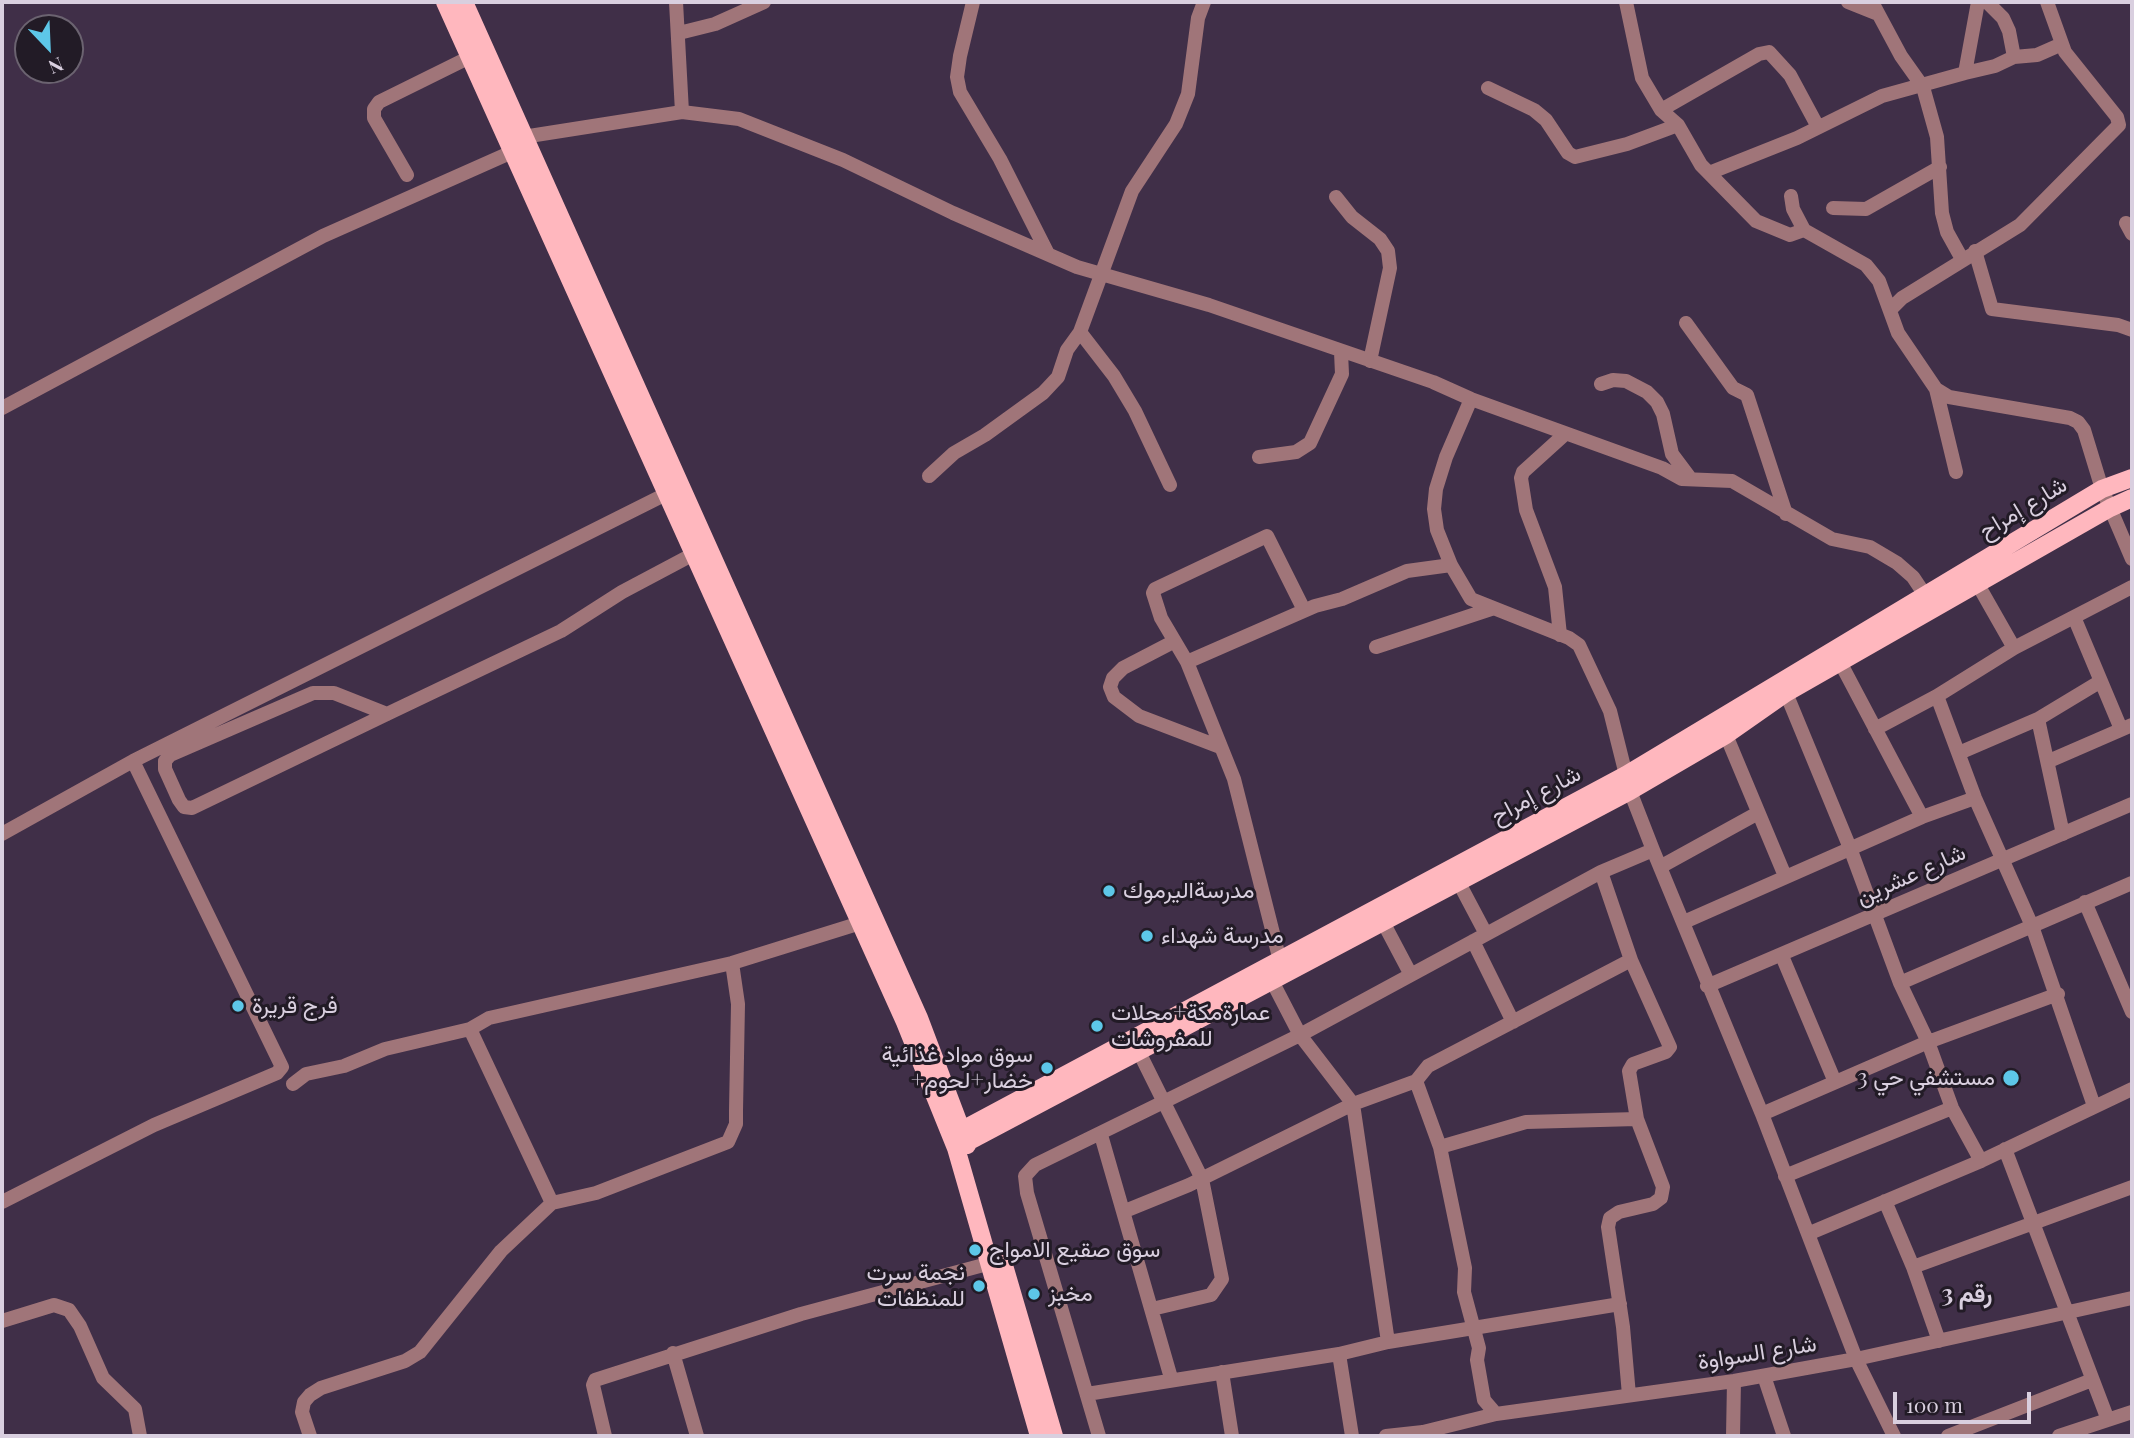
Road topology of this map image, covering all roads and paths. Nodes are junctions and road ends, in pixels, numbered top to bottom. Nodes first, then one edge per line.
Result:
1 (445, 2) edge
2 (464, 2) edge
3 (676, 2) edge
4 (764, 2) edge
5 (972, 2) edge
6 (1205, 2) edge
7 (1626, 2) edge
8 (1848, 2) edge
9 (1988, 2) edge
10 (2047, 2) edge
11 (1875, 8) edge
12 (679, 33) junction
13 (2062, 44) junction
14 (2014, 57) junction
15 (480, 64) junction
16 (1965, 73) junction
17 (1923, 87) junction
18 (1488, 88) dead end
19 (1661, 110) junction
20 (682, 112) junction
21 (1678, 125) junction
22 (1818, 127) junction
23 (523, 137) junction
24 (512, 152) junction
25 (1940, 167) junction
26 (1709, 173) junction
27 (407, 175) dead end
28 (1918, 180) junction
29 (1940, 190) junction
30 (1791, 196) dead end
31 (1336, 197) dead end
32 (1833, 208) dead end
33 (1804, 230) junction
34 (1048, 254) junction
35 (1968, 255) junction
36 (1100, 273) junction
37 (1891, 309) junction
38 (1686, 323) dead end
39 (2132, 330) edge
40 (1080, 332) junction
41 (1341, 352) junction
42 (1370, 361) junction
43 (1601, 384) dead end
44 (1936, 389) junction
45 (1471, 399) junction
46 (2, 408) edge
47 (1565, 434) junction
48 (1259, 457) dead end
49 (1956, 472) dead end
50 (929, 476) dead end
51 (2132, 478) edge
52 (1693, 481) junction
53 (1170, 485) dead end
54 (673, 489) junction
55 (2102, 489) junction
56 (2132, 498) edge
57 (2110, 508) junction
58 (1786, 514) junction
59 (701, 550) junction
60 (2132, 559) edge
61 (1451, 565) junction
62 (1977, 583) junction
63 (2132, 587) edge
64 (1925, 595) junction
65 (1492, 609) junction
66 (1304, 610) junction
67 (2074, 617) junction
68 (1560, 635) junction
69 (1174, 642) junction
70 (1376, 647) dead end
71 (2014, 648) junction
72 (1186, 662) junction
73 (1840, 662) junction
74 (2101, 681) junction
75 (1786, 693) junction
76 (1937, 696) junction
77 (387, 714) junction
78 (2038, 719) junction
79 (2126, 727) edge
80 (1875, 729) junction
81 (1726, 735) junction
82 (1220, 747) junction
83 (1959, 753) junction
84 (133, 761) junction
85 (2049, 761) junction
86 (1628, 783) junction
87 (1975, 798) junction
88 (2132, 804) edge
89 (1758, 813) junction
90 (1922, 817) junction
91 (2, 834) edge
92 (2063, 834) junction
93 (1850, 848) junction
94 (1653, 850) junction
95 (2004, 858) junction
96 (1660, 867) junction
97 (1601, 872) junction
98 (1785, 876) junction
99 (1460, 883) junction
100 (2132, 883) edge
101 (2085, 902) junction
102 (1875, 916) junction
103 (868, 920) junction
104 (1383, 922) junction
105 (1684, 922) junction
106 (2032, 926) junction
107 (1486, 934) junction
108 (1473, 942) junction
109 (1783, 956) junction
110 (1631, 960) junction
111 (1280, 961) junction
112 (732, 963) junction
113 (1411, 975) junction
114 (1272, 981) junction
115 (1900, 983) junction
116 (1707, 986) junction
117 (2057, 994) junction
118 (2132, 1012) edge
119 (1513, 1022) junction
120 (470, 1029) junction
121 (1300, 1035) junction
122 (1928, 1042) junction
123 (1139, 1052) junction
124 (1416, 1081) junction
125 (1835, 1082) junction
126 (293, 1084) dead end
127 (2132, 1090) edge
128 (1164, 1103) junction
129 (1353, 1104) junction
130 (2094, 1106) junction
131 (1952, 1108) junction
132 (1762, 1114) junction
133 (1637, 1119) junction
134 (1101, 1135) junction
135 (959, 1139) junction
136 (1440, 1147) junction
137 (2004, 1149) junction
138 (1981, 1161) junction
139 (1785, 1176) junction
140 (1202, 1179) junction
141 (2132, 1187) edge
142 (1885, 1201) junction
143 (2, 1202) edge
144 (552, 1203) junction
145 (1125, 1212) junction
146 (2034, 1223) junction
147 (1810, 1233) junction
148 (990, 1263) junction
149 (1913, 1267) junction
150 (2132, 1298) edge
151 (1620, 1304) junction
152 (1152, 1309) junction
153 (2066, 1314) junction
154 (2, 1321) edge
155 (1474, 1331) junction
156 (1939, 1341) junction
157 (1388, 1342) junction
158 (673, 1353) junction
159 (1339, 1354) junction
160 (1856, 1359) junction
161 (1222, 1372) junction
162 (1764, 1376) junction
163 (1171, 1378) junction
164 (2092, 1380) junction
165 (1734, 1381) junction
166 (1087, 1394) junction
167 (1629, 1395) junction
168 (2132, 1412) edge
169 (1496, 1414) junction
170 (2108, 1420) junction
171 (1966, 1433) edge
172 (1424, 1434) edge
173 (140, 1436) edge
174 (310, 1436) edge
175 (606, 1436) edge
176 (697, 1436) edge
177 (1038, 1436) edge
178 (1054, 1436) edge
179 (1098, 1436) edge
180 (1232, 1436) edge
181 (1352, 1436) edge
182 (1386, 1436) edge
183 (1733, 1436) edge
184 (1784, 1436) edge
185 (1894, 1436) edge
186 (1948, 1436) edge
187 (2059, 1436) edge

1 - 15 main road
2 - 15 main road
3 - 12 street
4 - 12 street
5 - 34 street
6 - 36 street
7 - 19 street
8 - 11 street
9 - 14 street
9 - 16 street
10 - 13 street
11 - 17 street
12 - 20 street
13 - 14 street
13 - 35 street
14 - 16 street
15 - 23 main road
15 - 24 main road
15 - 27 street
16 - 17 street
17 - 22 street
17 - 25 street
18 - 21 street
19 - 21 street
19 - 22 street
20 - 23 street
20 - 34 street
21 - 26 street
22 - 26 street
23 - 54 main road
24 - 46 street
24 - 54 main road
25 - 28 street
25 - 29 street
26 - 33 street
28 - 29 street
28 - 32 street
29 - 35 street
30 - 33 street
31 - 42 street
33 - 37 street
34 - 36 street
35 - 37 street
35 - 39 street
36 - 40 street
36 - 41 street
37 - 44 street
38 - 58 street
40 - 50 street
40 - 53 street
41 - 42 street
41 - 48 street
42 - 45 street
43 - 52 street
44 - 49 street
44 - 55 street
45 - 47 street
45 - 61 street
47 - 52 street
47 - 68 street
51 - 55 main road, شارع إمراح
52 - 58 street
54 - 59 main road
54 - 84 street
55 - 57 street
55 - 64 main road, شارع إمراح
56 - 57 main road, شارع إمراح
57 - 60 street
57 - 62 main road, شارع إمراح
58 - 64 street
59 - 77 street
59 - 103 main road
61 - 65 street
61 - 66 street
62 - 71 street
62 - 73 main road, شارع إمراح
63 - 67 street
64 - 86 main road, شارع إمراح
65 - 68 street
65 - 70 street
66 - 69 street
66 - 72 street
67 - 71 street
67 - 74 street
68 - 86 street
69 - 72 street
69 - 82 street
71 - 76 street
72 - 82 street
73 - 75 main road, شارع إمراح
73 - 80 street
74 - 78 street
74 - 79 street
75 - 81 main road, شارع إمراح
75 - 93 street
76 - 80 street
76 - 83 street
77 - 77 street
78 - 83 street
78 - 85 street
79 - 85 street
80 - 90 street
81 - 86 main road, شارع إمراح
81 - 89 street
82 - 111 street
83 - 87 street
84 - 91 street
84 - 143 street
85 - 92 street
86 - 94 street
86 - 99 main road, شارع إمراح
86 - 111 main road, شارع إمراح
87 - 90 street
87 - 95 street
88 - 92 street, شارع عشرين
89 - 96 street
89 - 98 street
90 - 93 street
92 - 95 street, شارع عشرين
93 - 98 street
93 - 102 street
94 - 96 street
94 - 97 street
95 - 102 street, شارع عشرين
95 - 106 street
96 - 105 street
97 - 107 street
97 - 110 street
98 - 105 street
99 - 104 main road, شارع إمراح
99 - 107 street
100 - 101 street
101 - 106 street
101 - 118 street
102 - 109 street, شارع عشرين
102 - 115 street
103 - 112 street
103 - 135 main road
104 - 113 street
104 - 114 main road, شارع إمراح
105 - 116 street
106 - 115 street
106 - 117 street
107 - 108 street
108 - 113 street
108 - 119 street
109 - 116 street, شارع عشرين
109 - 125 street
110 - 119 street
110 - 133 street
111 - 135 main road, شارع إمراح
112 - 120 street
112 - 144 street
113 - 121 street
114 - 121 street
114 - 123 main road, شارع إمراح
115 - 122 street
116 - 132 street
117 - 122 street
117 - 130 street
119 - 124 street
120 - 126 street
120 - 144 street
121 - 128 street
121 - 129 street
122 - 125 street
122 - 131 street
123 - 128 street
123 - 135 main road, شارع إمراح
124 - 129 street
124 - 136 street
125 - 132 street
127 - 130 street
128 - 134 street
128 - 140 street
129 - 140 street
129 - 157 street
130 - 137 street
131 - 138 street
131 - 139 street
132 - 139 street
133 - 136 street
133 - 151 street
134 - 145 street
134 - 166 street
135 - 148 main road
135 - 178 main road
136 - 155 street
137 - 138 street
137 - 146 street
138 - 142 street
139 - 147 street
140 - 145 street
140 - 152 street
141 - 146 street
142 - 147 street
142 - 149 street
144 - 174 street
145 - 152 street
146 - 149 street
146 - 153 street
147 - 160 street
148 - 158 street
148 - 177 main road
149 - 156 street
150 - 153 street, شارع السواوة
151 - 155 street
151 - 167 street
152 - 163 street
153 - 156 street, شارع السواوة
153 - 164 street
154 - 173 street
155 - 157 street
155 - 169 street
156 - 160 street, شارع السواوة
157 - 159 street
158 - 175 street
158 - 176 street
159 - 161 street
159 - 181 street
160 - 162 street, شارع السواوة
160 - 185 street
161 - 163 street
161 - 180 street
162 - 165 street, شارع السواوة
162 - 184 street
163 - 166 street
164 - 170 street
164 - 171 street
165 - 167 street, شارع السواوة
165 - 183 street
166 - 179 street
167 - 169 street, شارع السواوة
168 - 170 street
169 - 172 street, شارع السواوة
170 - 187 street
171 - 186 street
172 - 182 street, شارع السواوة

